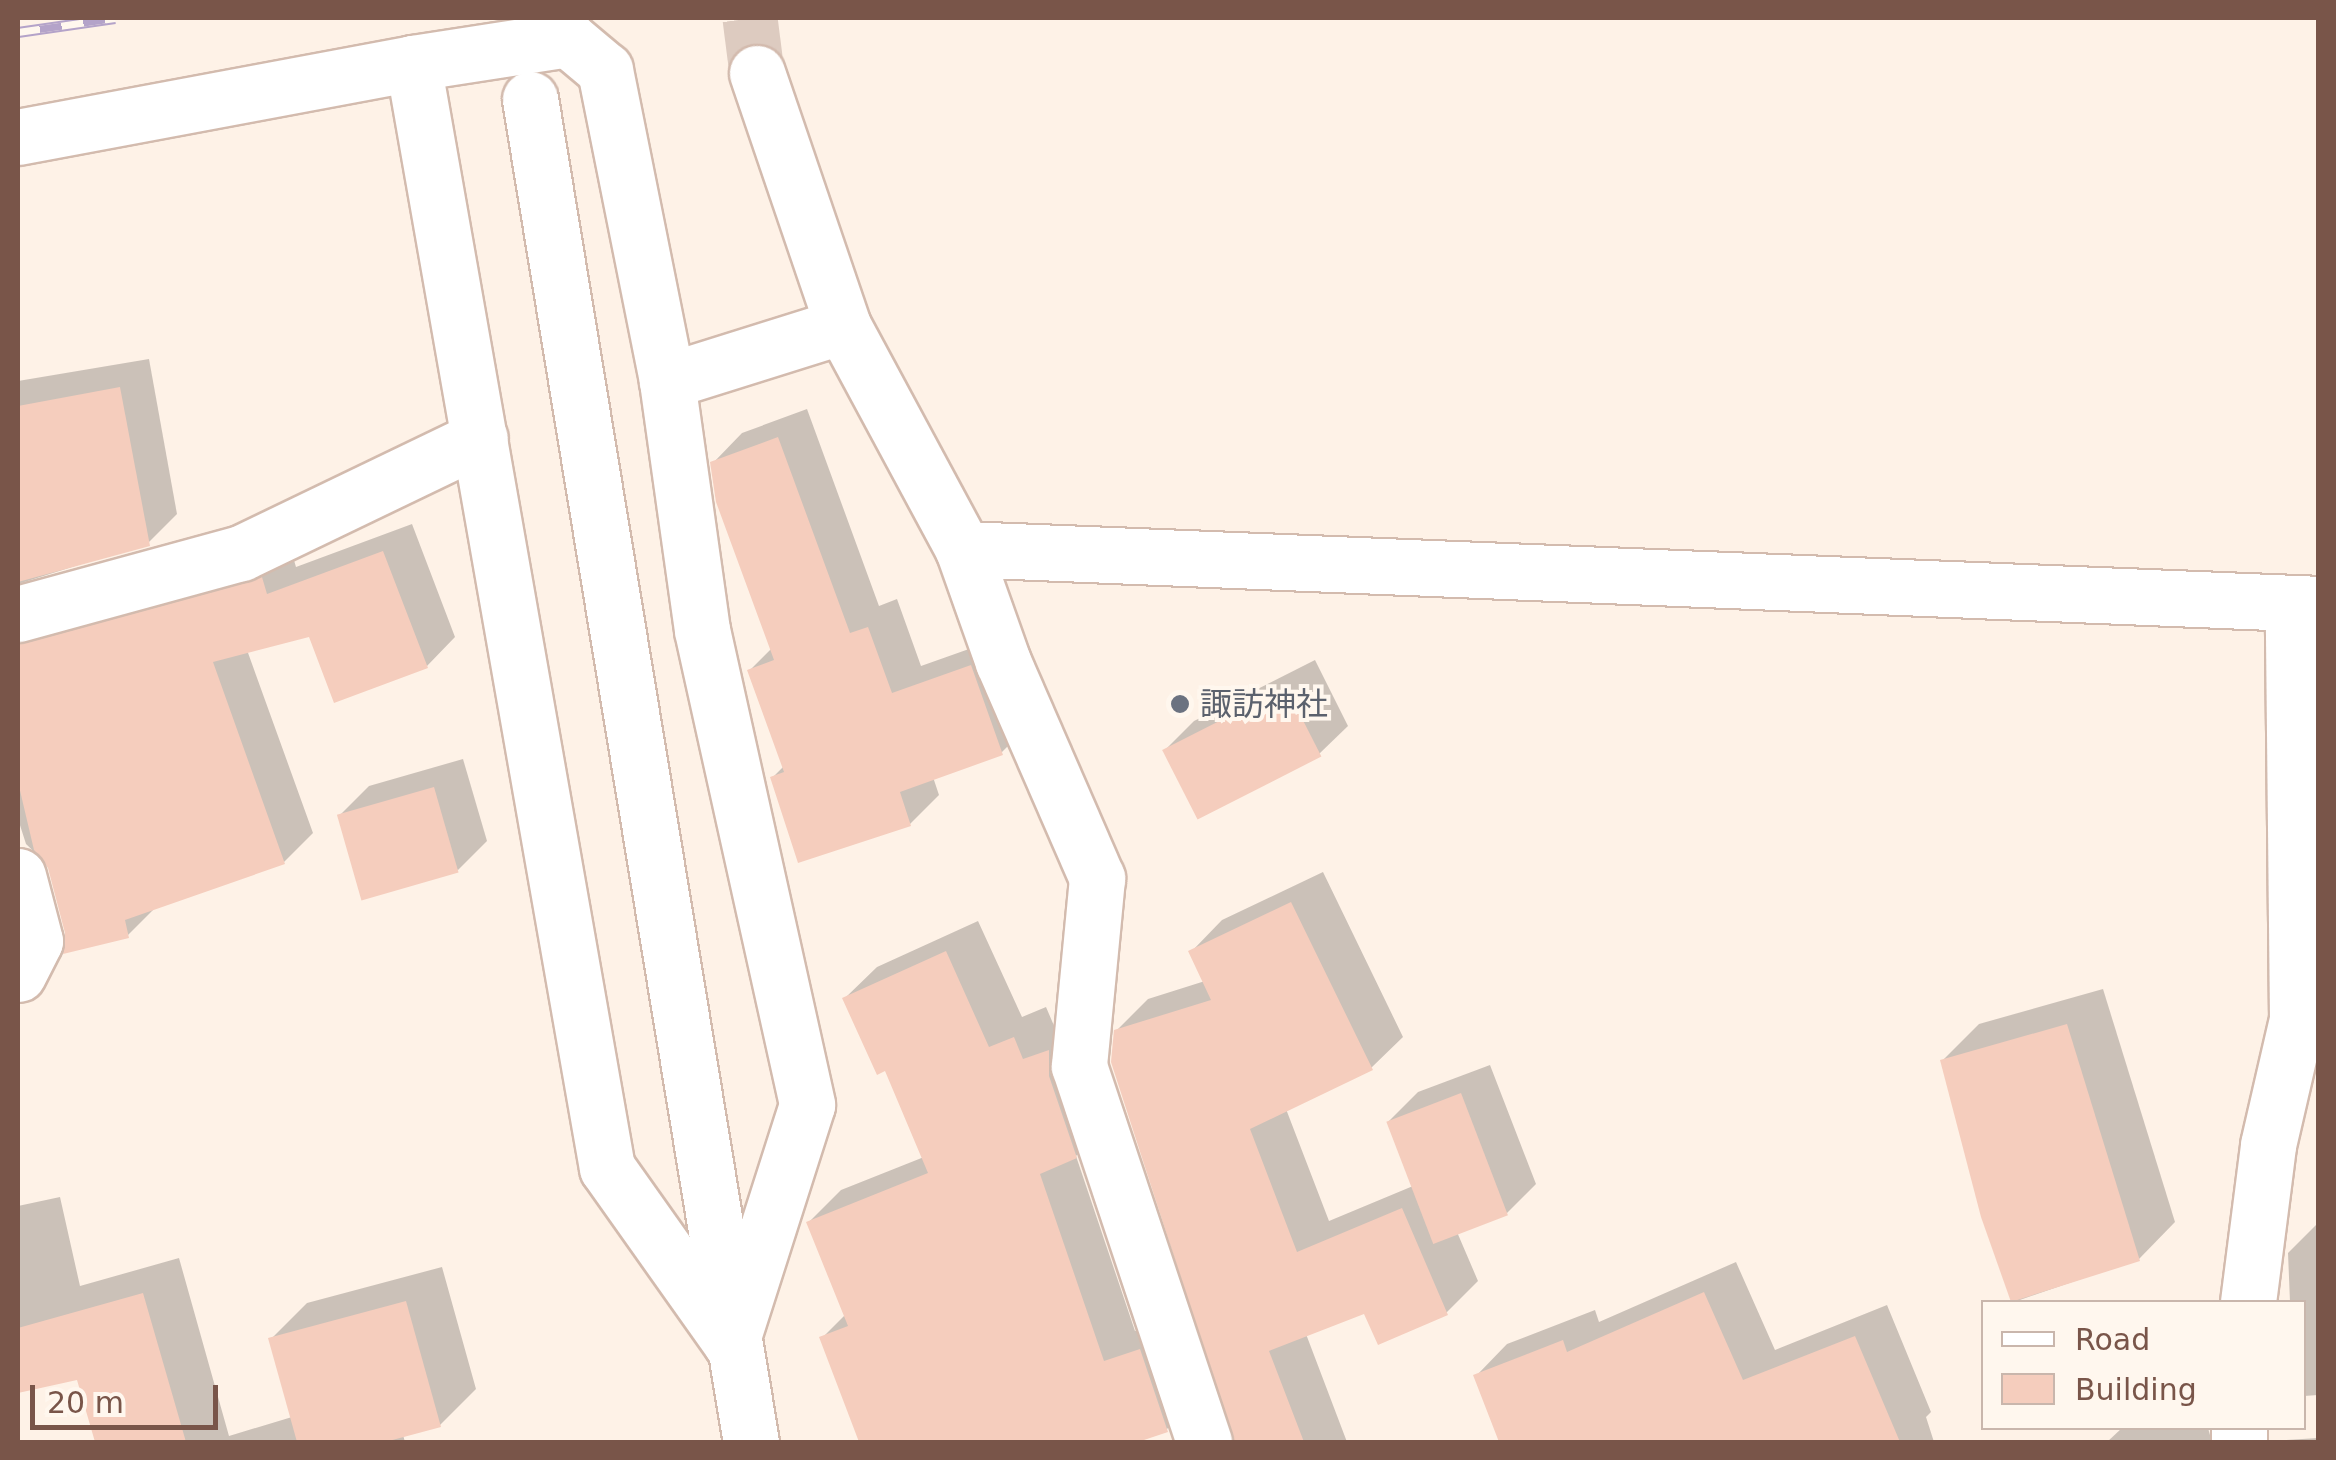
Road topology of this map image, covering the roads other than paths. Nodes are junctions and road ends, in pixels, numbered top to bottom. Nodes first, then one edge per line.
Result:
1 (413, 63) junction
2 (758, 73) tunnel mouth
3 (530, 99) dead end
4 (18, 137) edge
5 (844, 326) junction
6 (668, 381) junction
7 (480, 438) junction
8 (964, 549) junction
9 (2306, 604) edge
10 (18, 614) edge
11 (18, 876) edge
12 (18, 974) edge
13 (2248, 1300) edge
14 (731, 1343) junction
15 (751, 1442) edge
16 (1204, 1442) edge

1 - 4 street
1 - 6 street
1 - 7 street
2 - 5 street
3 - 14 street
5 - 6 street
5 - 8 street
6 - 14 street
7 - 10 street
7 - 14 street
8 - 9 street
8 - 16 street
9 - 13 street
11 - 12 street
14 - 15 street

